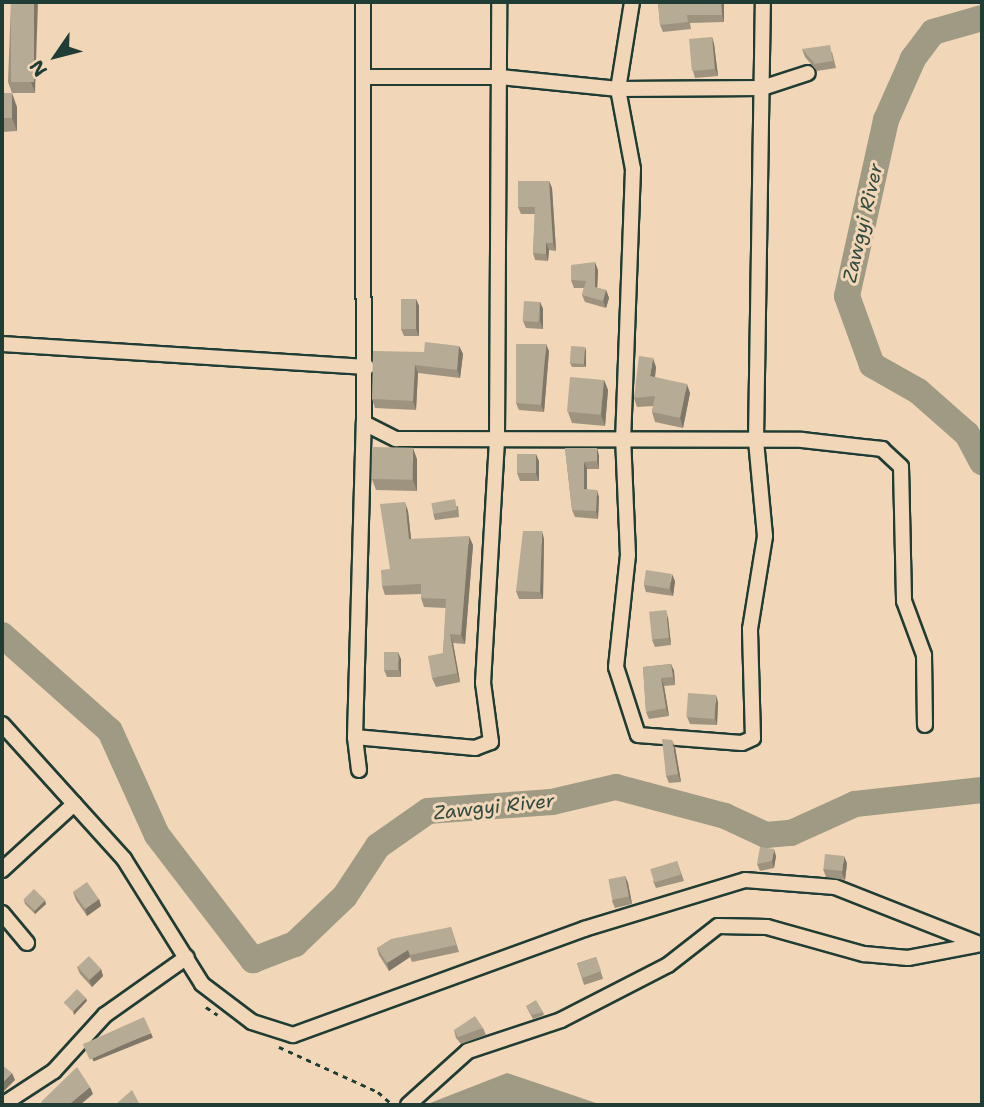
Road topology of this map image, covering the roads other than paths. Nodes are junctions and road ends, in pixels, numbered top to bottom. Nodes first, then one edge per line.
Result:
1 (363, 2) edge
2 (499, 2) edge
3 (632, 2) edge
4 (763, 2) edge
5 (808, 73) dead end
6 (500, 77) junction
7 (363, 78) junction
8 (762, 88) junction
9 (618, 89) junction
10 (2, 344) edge
11 (366, 367) junction
12 (364, 422) junction
13 (622, 436) junction
14 (497, 438) junction
15 (756, 440) junction
16 (2, 724) edge
17 (925, 725) dead end
18 (355, 737) junction
19 (359, 770) dead end
20 (74, 804) junction
21 (2, 870) edge
22 (2, 913) edge
23 (27, 943) dead end
24 (979, 945) edge
25 (187, 957) junction
26 (2, 1105) edge
27 (408, 1105) edge

1 - 7 street
2 - 6 street
3 - 9 street
4 - 8 street
5 - 8 street
6 - 7 street
6 - 9 street
6 - 14 street
7 - 11 street
8 - 9 street
8 - 15 street
9 - 13 street
10 - 11 street
11 - 12 street
12 - 14 street
12 - 18 street
13 - 14 street
13 - 15 street
13 - 15 street
14 - 18 street
15 - 17 street
16 - 20 street
18 - 19 street
20 - 21 street
20 - 25 street
22 - 23 street
24 - 25 street
24 - 27 street
25 - 26 street

